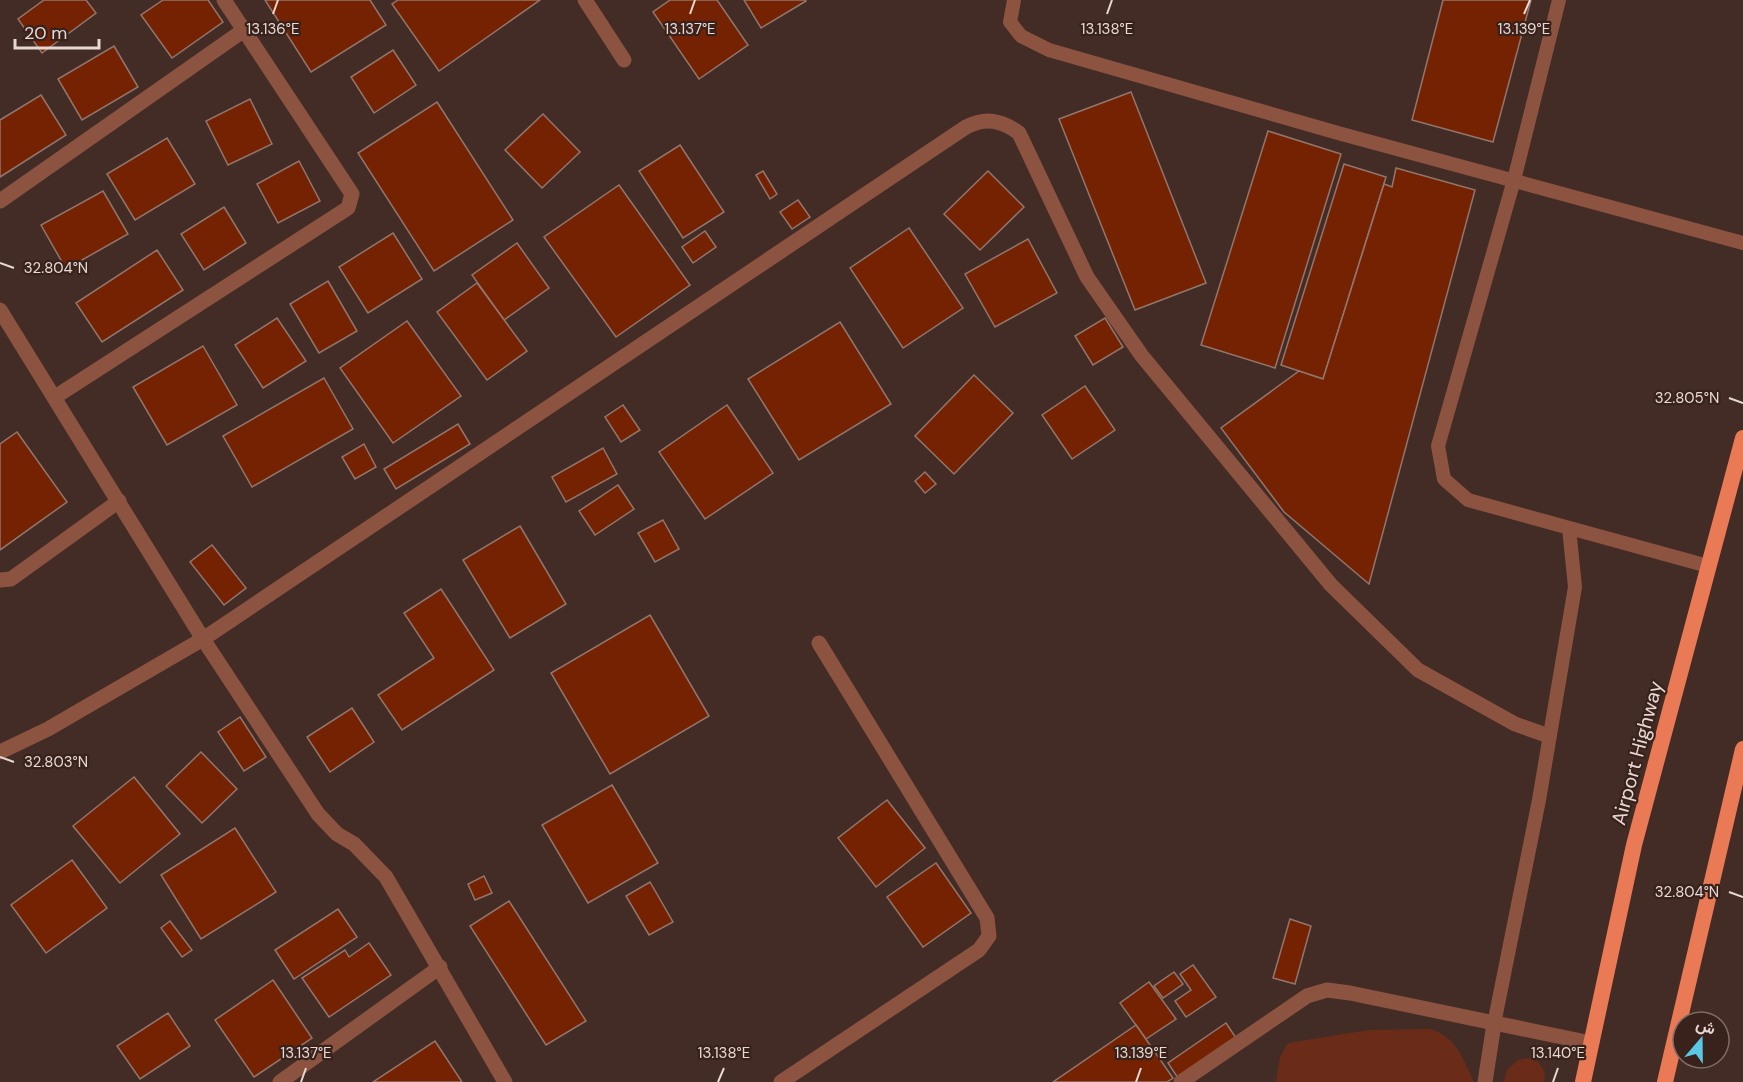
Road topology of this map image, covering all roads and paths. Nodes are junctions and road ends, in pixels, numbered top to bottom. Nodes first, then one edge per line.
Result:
1 (224, 0) edge
2 (585, 0) edge
3 (1014, 0) edge
4 (1559, 0) edge
5 (244, 30) junction
6 (624, 60) dead end
7 (1514, 180) junction
8 (0, 201) edge
9 (1743, 243) edge
10 (0, 310) edge
11 (55, 397) junction
12 (1743, 438) edge
13 (118, 501) junction
14 (1569, 528) junction
15 (1708, 567) junction
16 (0, 580) edge
17 (203, 639) junction
18 (819, 643) dead end
19 (1549, 736) junction
20 (1743, 749) edge
21 (0, 752) edge
22 (440, 967) junction
23 (1494, 1024) junction
24 (1591, 1043) junction
25 (280, 1082) edge
26 (505, 1082) edge
27 (781, 1082) edge
28 (1181, 1082) edge
29 (1485, 1082) edge
30 (1583, 1082) edge
31 (1665, 1082) edge

1 - 5 street
2 - 6 street
3 - 7 lane
4 - 7 lane
5 - 8 street
5 - 11 street
7 - 9 lane
7 - 14 lane
10 - 11 street
11 - 13 street
12 - 15 highway, Airport Highway
13 - 16 street
13 - 17 street
14 - 15 lane
14 - 19 lane
15 - 24 highway, Airport Highway
17 - 19 street
17 - 21 street
17 - 22 street
18 - 27 street
19 - 23 lane
20 - 31 highway
22 - 25 street
22 - 26 street
23 - 24 street
23 - 28 street
23 - 29 street
24 - 30 highway, Airport Highway

